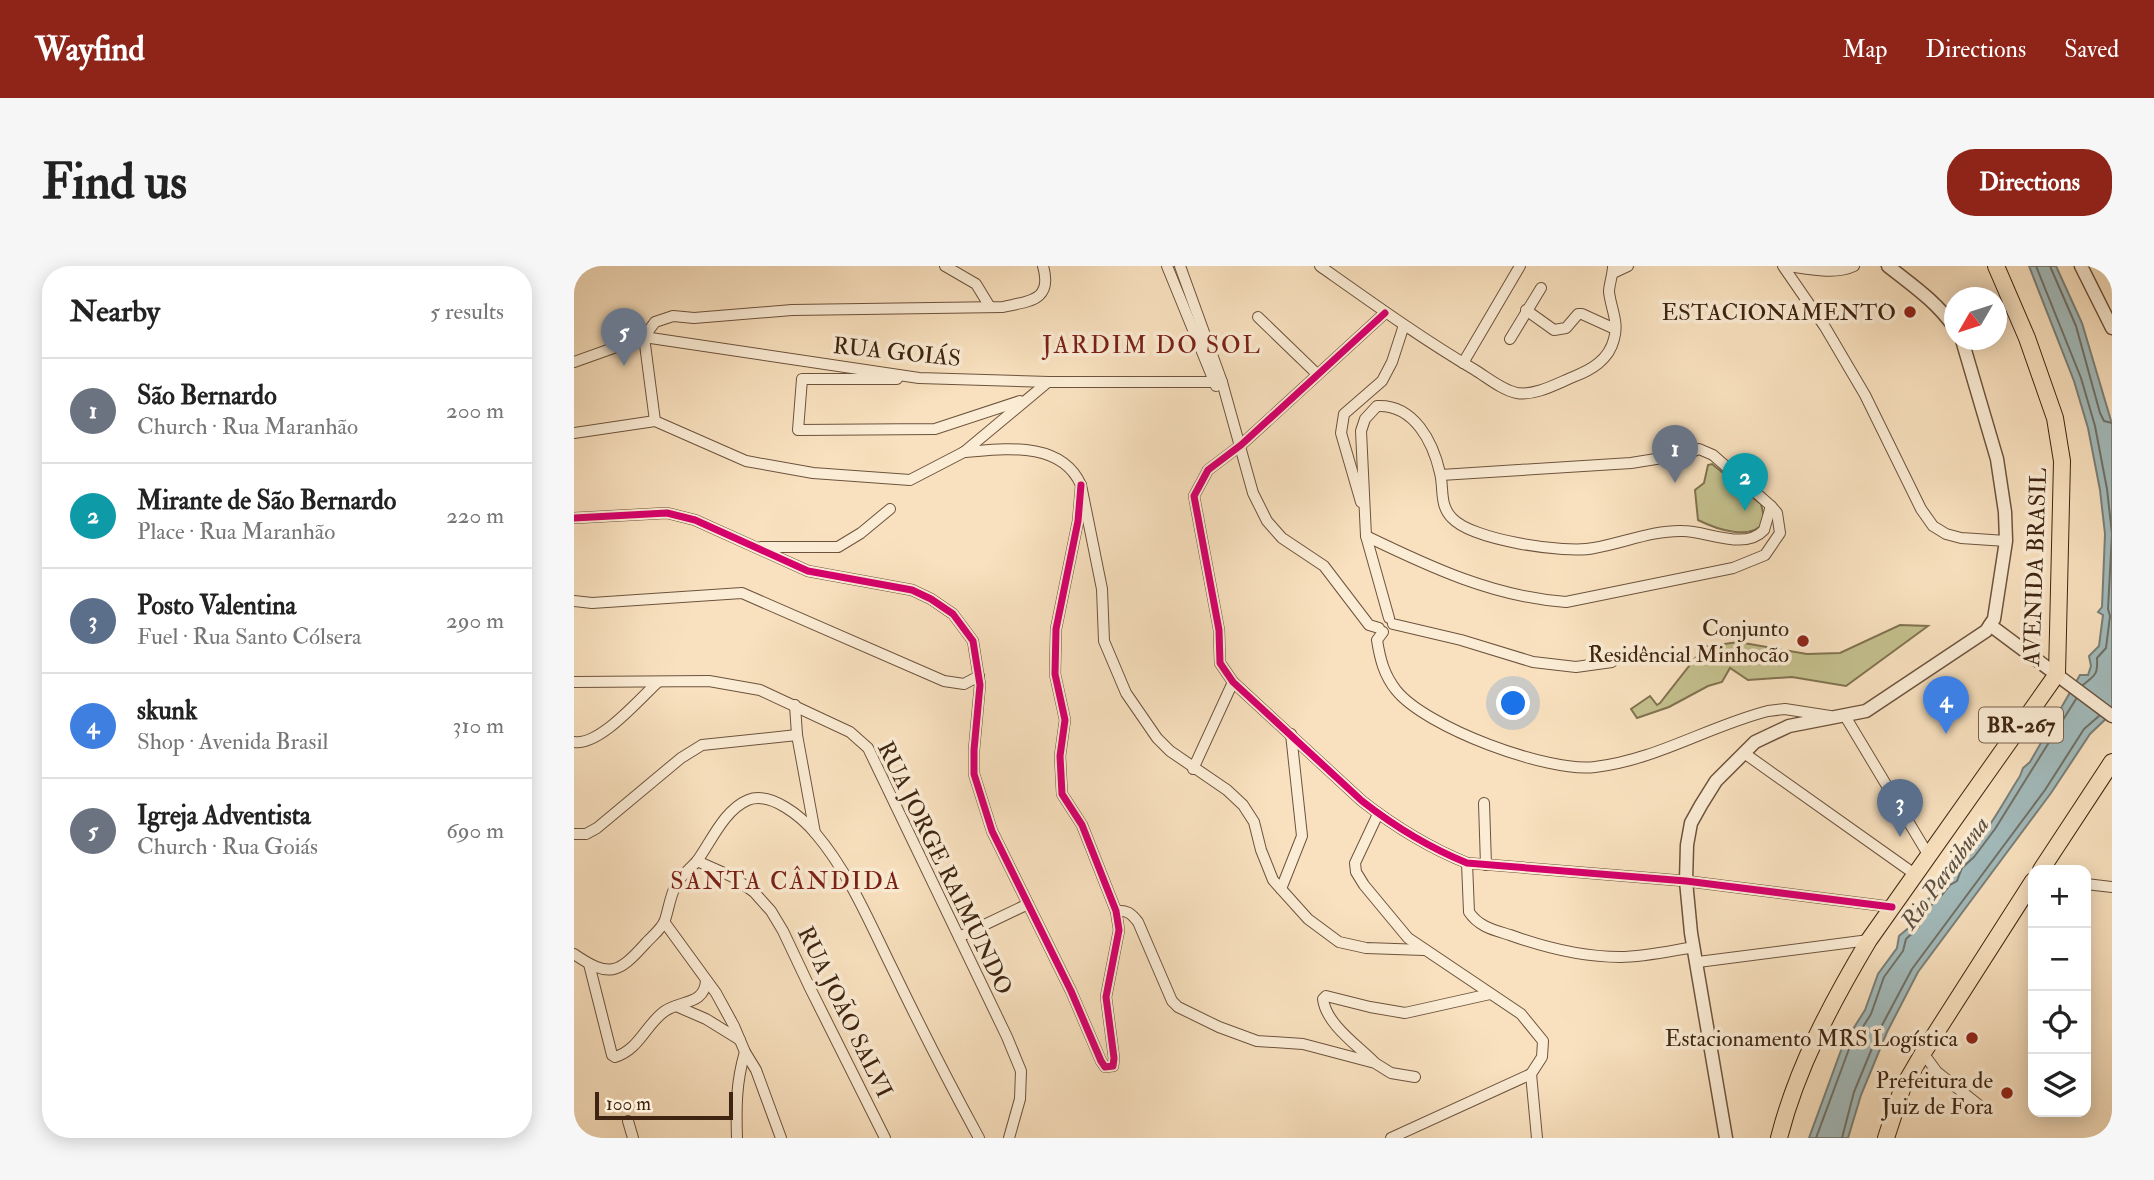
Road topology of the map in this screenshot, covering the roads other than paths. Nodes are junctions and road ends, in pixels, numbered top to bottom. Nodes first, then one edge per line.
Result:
1 (945, 266) edge
2 (1043, 266) edge
3 (1167, 266) edge
4 (1180, 266) edge
5 (1320, 266) edge
6 (1520, 266) edge
7 (1628, 266) edge
8 (1786, 266) edge
9 (1854, 266) edge
10 (1888, 266) edge
11 (1996, 266) edge
12 (2081, 266) edge
13 (1613, 269) edge
14 (1541, 288) dead end
15 (990, 307) junction
16 (1526, 310) junction
17 (1385, 313) junction
18 (1944, 313) edge
19 (1193, 317) junction
20 (1258, 317) dead end
21 (1404, 325) junction
22 (2112, 328) edge
23 (1615, 330) junction
24 (644, 337) junction
25 (1510, 339) dead end
26 (1965, 350) edge
27 (574, 362) edge
28 (1463, 363) junction
29 (1317, 374) junction
30 (919, 378) junction
31 (1049, 382) junction
32 (1218, 382) junction
33 (1027, 399) junction
34 (655, 421) junction
35 (574, 433) edge
36 (1241, 445) junction
37 (964, 452) junction
38 (1441, 475) junction
39 (1081, 485) junction
40 (1771, 506) junction
41 (890, 509) dead end
42 (1366, 516) junction
43 (574, 518) edge
44 (1366, 536) junction
45 (2006, 541) junction
46 (757, 547) junction
47 (574, 601) edge
48 (1391, 621) junction
49 (1990, 625) junction
50 (1377, 631) junction
51 (1612, 662) dead end
52 (2057, 674) junction
53 (979, 676) junction
54 (574, 682) edge
55 (658, 682) junction
56 (1233, 682) junction
57 (795, 705) junction
58 (1830, 716) junction
59 (1845, 716) junction
60 (2112, 716) edge
61 (1290, 733) junction
62 (797, 735) junction
63 (574, 743) edge
64 (1744, 753) junction
65 (2112, 762) edge
66 (1194, 769) junction
67 (1484, 803) dead end
68 (1378, 814) junction
69 (815, 833) junction
70 (574, 834) edge
71 (1929, 856) junction
72 (696, 861) junction
73 (1467, 863) junction
74 (1486, 865) junction
75 (2044, 865) edge
76 (1916, 875) junction
77 (1685, 881) junction
78 (2091, 885) edge
79 (2112, 887) edge
80 (1281, 889) junction
81 (2028, 889) edge
82 (1028, 904) junction
83 (1892, 907) junction
84 (1115, 911) junction
85 (665, 923) junction
86 (959, 937) junction
87 (1869, 940) junction
88 (1694, 947) junction
89 (1424, 950) junction
90 (574, 954) edge
91 (1698, 962) junction
92 (589, 964) junction
93 (706, 980) junction
94 (1490, 994) junction
95 (676, 1006) junction
96 (741, 1040) junction
97 (745, 1052) junction
98 (1923, 1053) junction
99 (1375, 1063) junction
100 (1531, 1074) junction
101 (1415, 1077) dead end
102 (1980, 1106) dead end
103 (628, 1121) dead end
104 (633, 1138) edge
105 (737, 1138) edge
106 (781, 1138) edge
107 (885, 1138) edge
108 (979, 1138) edge
109 (1009, 1138) edge
110 (1391, 1138) edge
111 (1537, 1138) edge
112 (1726, 1138) edge
113 (1779, 1138) edge
114 (1886, 1138) edge

1 - 15 street
2 - 15 street
3 - 19 street
4 - 19 street
5 - 17 street
6 - 28 street
7 - 13 street
8 - 9 street
8 - 45 street
10 - 18 street
11 - 52 highway, AVENIDA BRASIL / BR-267
12 - 22 street
13 - 23 street
14 - 16 street
15 - 24 street
16 - 23 street
16 - 25 street
17 - 21 street
17 - 29 street
19 - 32 street
20 - 29 street
21 - 28 street
21 - 42 street
23 - 28 street
24 - 27 street, RUA GOIÁS
24 - 30 street, RUA GOIÁS
24 - 34 street
26 - 45 street
29 - 36 street
30 - 31 street, RUA GOIÁS
30 - 33 street
31 - 32 street, RUA GOIÁS
31 - 33 street
32 - 36 street
33 - 37 street
34 - 35 street
34 - 37 street
36 - 50 street
36 - 56 street
37 - 39 street
38 - 40 street
38 - 40 street
38 - 42 street
39 - 66 street
39 - 84 street
40 - 44 street
41 - 46 street
42 - 44 street
43 - 46 street
44 - 48 street
45 - 49 street
46 - 53 street
47 - 53 street
48 - 50 street
48 - 51 street
49 - 52 street
49 - 59 street
50 - 58 street
52 - 60 street
52 - 71 highway, AVENIDA BRASIL / BR-267
53 - 82 street
54 - 55 street, RUA JORGE RAIMUNDO
55 - 57 street, RUA JORGE RAIMUNDO
55 - 63 street
56 - 61 street
56 - 66 street
57 - 62 street
57 - 86 street, RUA JORGE RAIMUNDO
58 - 59 street
58 - 64 street
59 - 71 street
61 - 68 street
61 - 80 street
62 - 69 street
62 - 70 street
64 - 76 street
64 - 77 street
65 - 75 highway
66 - 80 street
67 - 74 street
68 - 73 street
68 - 89 street
69 - 72 street
69 - 108 street
71 - 76 highway, AVENIDA BRASIL / BR-267
72 - 85 street
72 - 107 street, RUA JOÃO SALVI
73 - 74 street
73 - 88 street
74 - 77 street
76 - 83 highway, AVENIDA BRASIL / BR-267
77 - 83 street
77 - 88 street
78 - 79 street
80 - 89 street
81 - 98 highway
82 - 84 street
82 - 86 street
83 - 87 highway, AVENIDA BRASIL / BR-267
84 - 99 street
85 - 92 street
85 - 93 street
86 - 109 street, RUA JORGE RAIMUNDO
87 - 91 street
87 - 113 highway, AVENIDA BRASIL / BR-267
88 - 91 street
89 - 94 street
90 - 92 street
91 - 112 street
92 - 95 street
93 - 95 street
93 - 96 street
94 - 99 street
94 - 100 street
95 - 96 street
96 - 97 street
97 - 105 street
97 - 106 street
98 - 102 street
98 - 114 highway
99 - 101 street
100 - 110 street
100 - 111 street
103 - 104 street

